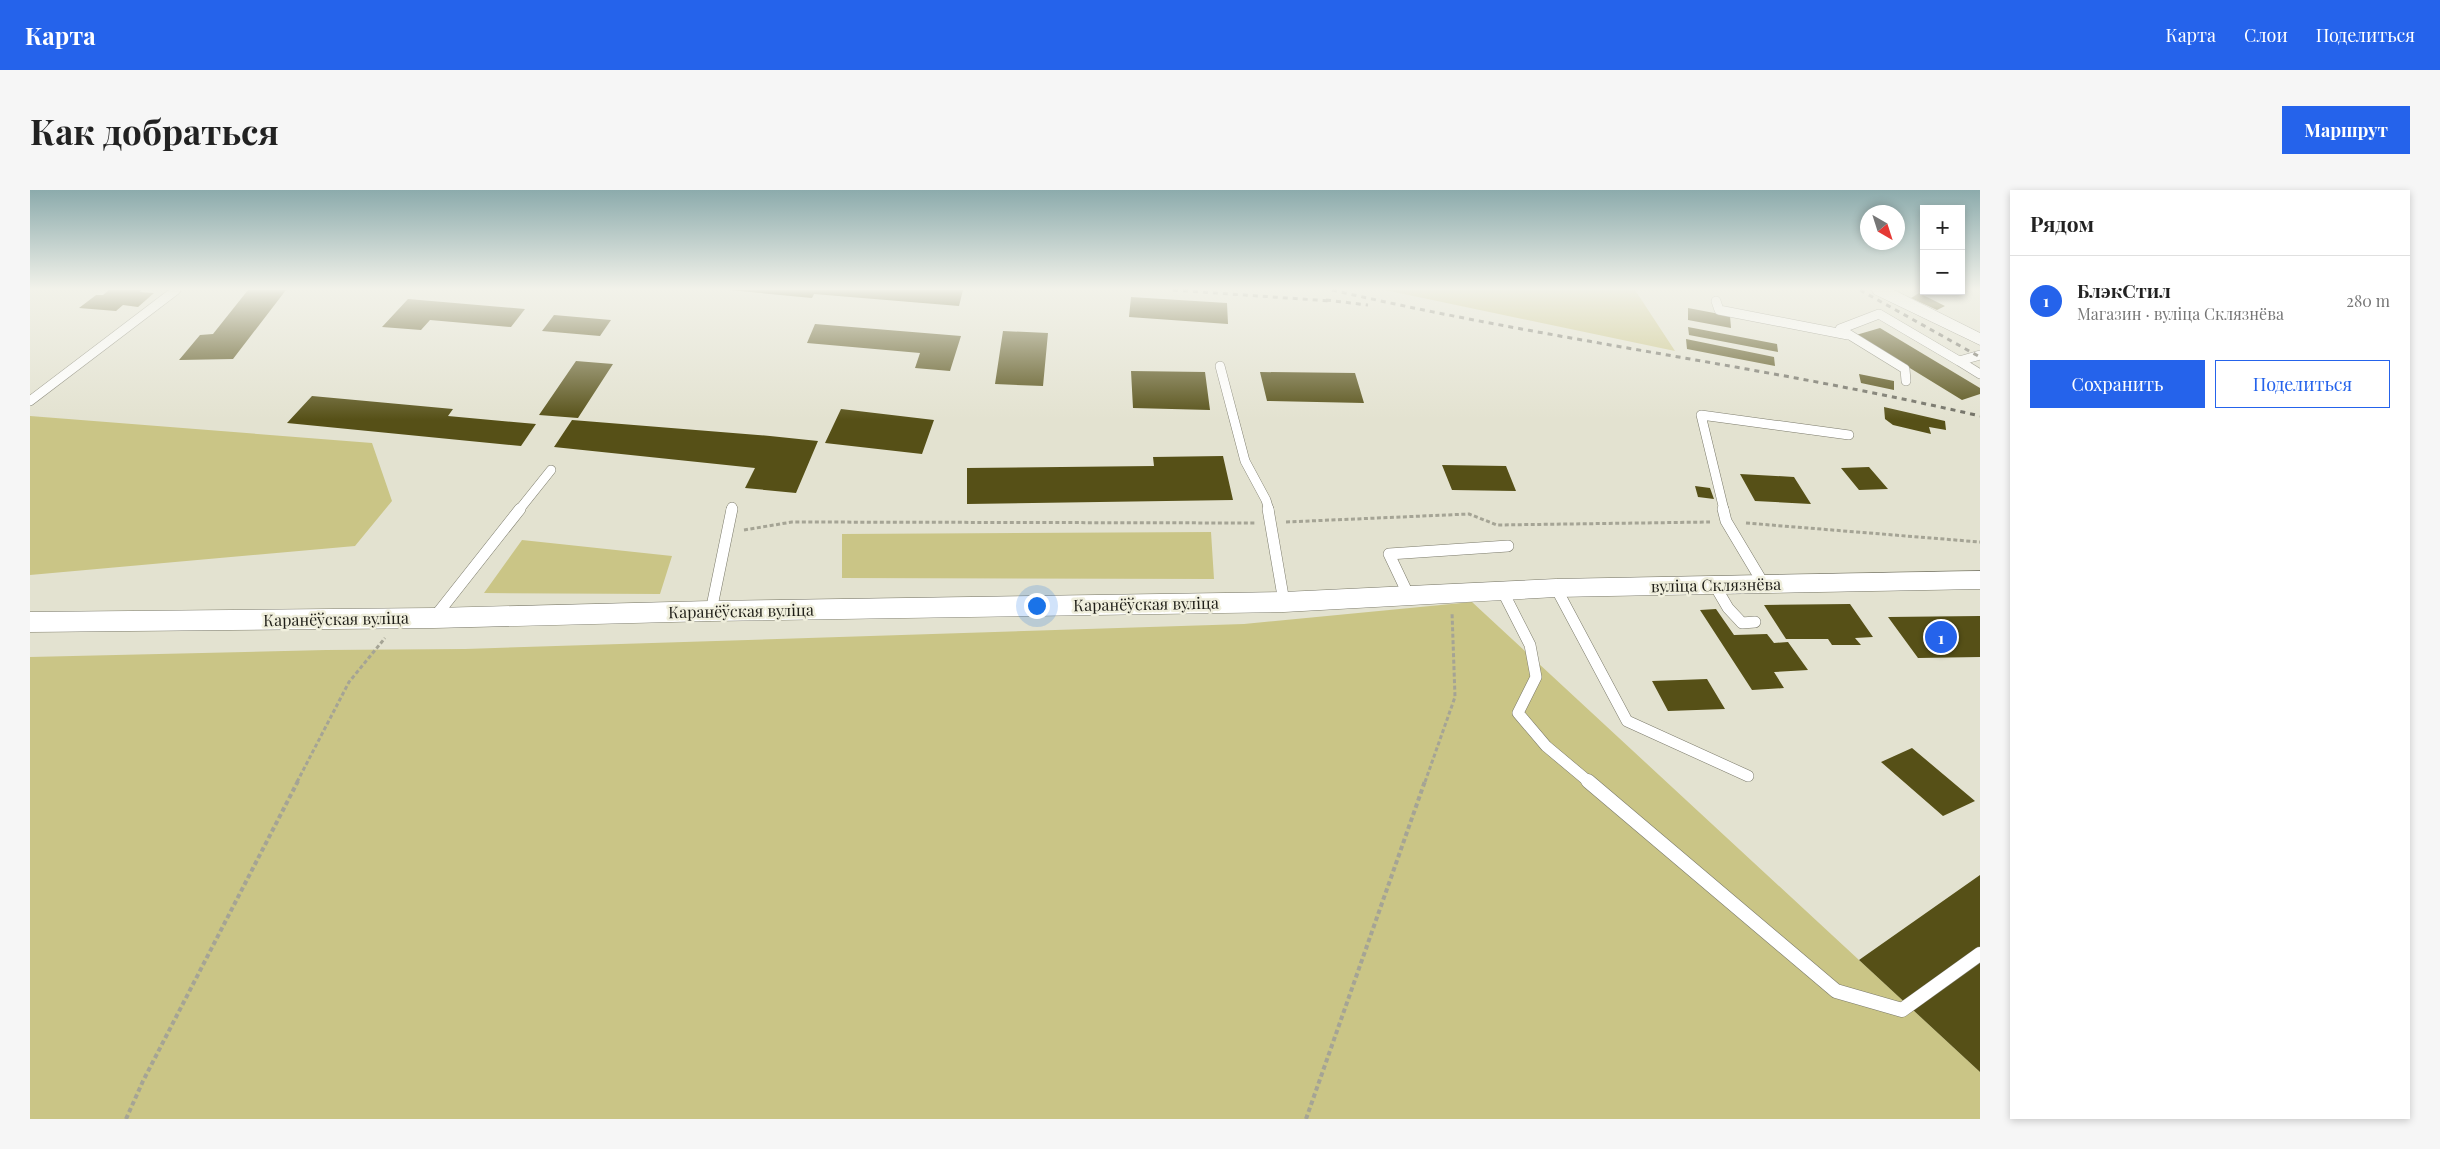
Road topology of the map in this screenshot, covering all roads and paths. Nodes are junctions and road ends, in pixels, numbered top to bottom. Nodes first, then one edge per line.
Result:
1 (119, 333) edge
2 (1841, 333) edge
3 (1847, 333) edge
4 (1912, 333) edge
5 (1967, 333) edge
6 (1850, 335) junction
7 (1980, 340) edge
8 (1980, 355) edge
9 (1959, 361) junction
10 (1220, 366) dead end
11 (1980, 374) edge
12 (1906, 381) dead end
13 (30, 401) edge
14 (1849, 435) dead end
15 (551, 470) dead end
16 (732, 507) dead end
17 (1726, 522) junction
18 (1272, 523) junction
19 (727, 533) junction
20 (1980, 542) edge
21 (1508, 546) dead end
22 (1980, 580) edge
23 (1714, 584) junction
24 (1763, 584) junction
25 (1556, 588) junction
26 (1502, 590) junction
27 (1408, 594) junction
28 (1452, 594) junction
29 (1284, 602) junction
30 (711, 611) junction
31 (401, 618) junction
32 (434, 618) junction
33 (30, 622) edge
34 (1755, 622) dead end
35 (1748, 776) dead end
36 (1980, 954) edge
37 (126, 1119) edge
38 (1306, 1119) edge

1 - 13 lane
2 - 6 lane
3 - 6 lane
4 - 9 lane
5 - 7 street
6 - 12 lane
8 - 9 lane
9 - 11 lane
10 - 18 lane
14 - 17 lane
15 - 32 lane
16 - 19 lane
17 - 18 path
17 - 20 path
17 - 24 lane
18 - 19 path
18 - 29 lane
19 - 30 lane
21 - 27 lane
22 - 24 main road, вуліца Склязнёва
23 - 24 main road, вуліца Склязнёва
23 - 25 main road, вуліца Склязнёва
23 - 34 lane
25 - 26 main road, вуліца Склязнёва
25 - 35 lane
26 - 28 main road, вуліца Склязнёва
26 - 36 lane
27 - 28 main road, Каранёўская вуліца
27 - 29 main road, Каранёўская вуліца
28 - 38 path
29 - 30 main road, Каранёўская вуліца
30 - 32 main road, Каранёўская вуліца
31 - 32 main road, Каранёўская вуліца
31 - 33 main road, Каранёўская вуліца
31 - 37 path

